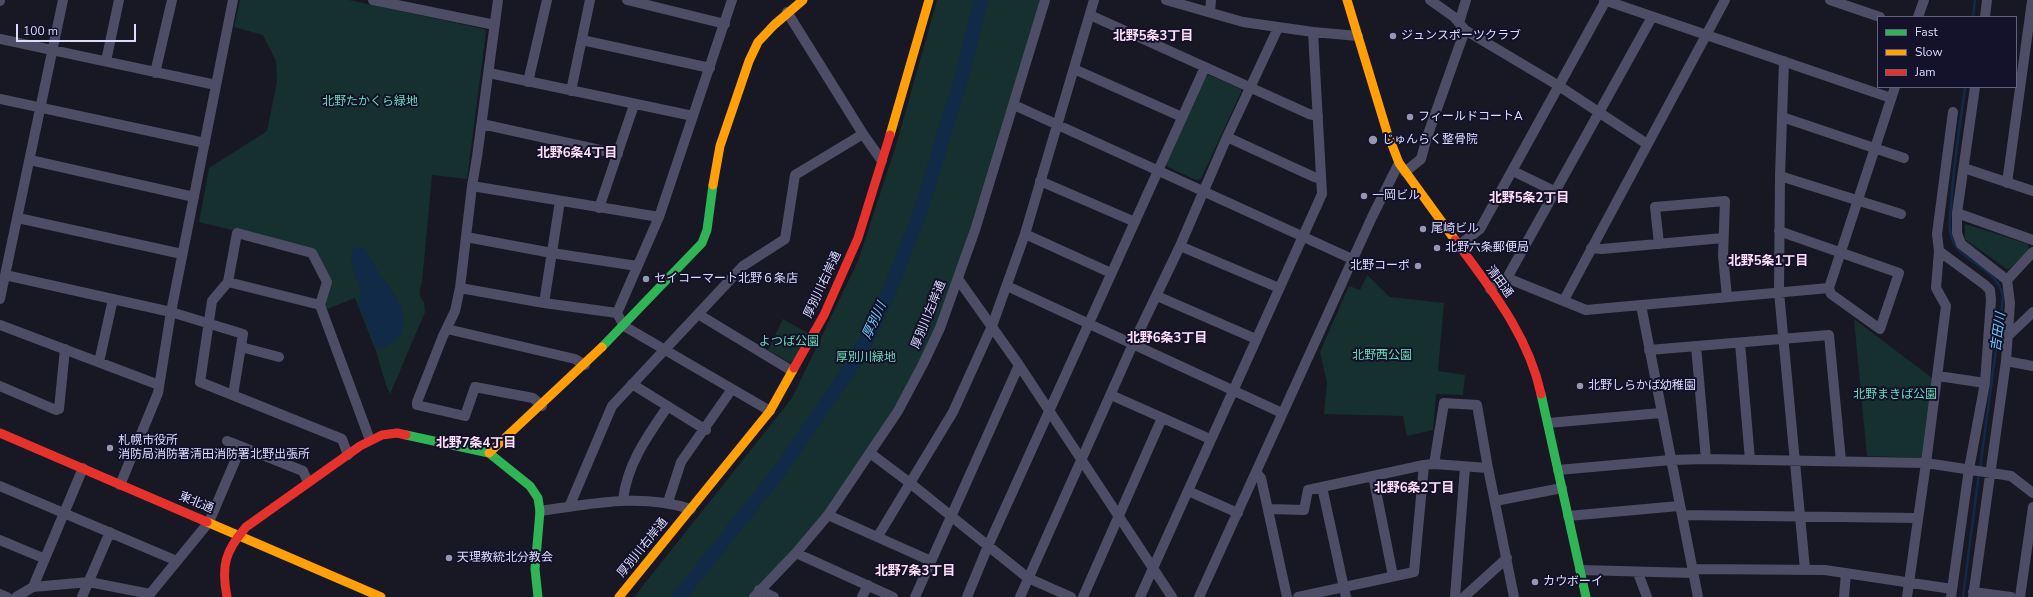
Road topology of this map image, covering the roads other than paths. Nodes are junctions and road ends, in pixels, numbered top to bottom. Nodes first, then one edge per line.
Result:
1 (63, 0) edge
2 (119, 0) edge
3 (172, 0) edge
4 (233, 0) edge
5 (373, 0) edge
6 (498, 0) edge
7 (546, 0) edge
8 (590, 0) edge
9 (627, 0) edge
10 (732, 0) edge
11 (803, 0) edge
12 (929, 0) edge
13 (1045, 0) edge
14 (1094, 0) edge
15 (1166, 0) edge
16 (1212, 0) edge
17 (1347, 0) edge
18 (1430, 0) edge
19 (1466, 0) edge
20 (1605, 0) edge
21 (1725, 0) edge
22 (1830, 0) edge
23 (1924, 0) edge
24 (1987, 0) edge
25 (2031, 1) edge
26 (787, 12) junction
27 (1210, 12) junction
28 (1090, 15) junction
29 (1877, 16) edge
30 (1918, 16) edge
31 (1985, 16) edge
32 (1652, 17) junction
33 (725, 24) junction
34 (495, 25) junction
35 (1462, 26) junction
36 (1278, 28) junction
37 (1313, 32) junction
38 (1706, 35) junction
39 (1358, 36) junction
40 (0, 39) edge
41 (582, 40) junction
42 (52, 50) junction
43 (106, 61) junction
44 (1784, 61) junction
45 (1205, 67) junction
46 (710, 68) junction
47 (1074, 68) junction
48 (155, 73) junction
49 (489, 73) junction
50 (528, 82) junction
51 (216, 85) junction
52 (1559, 86) junction
53 (1250, 87) junction
54 (1895, 88) edge
55 (1975, 88) edge
56 (571, 91) junction
57 (1891, 98) junction
58 (0, 99) edge
59 (634, 105) junction
60 (1014, 105) junction
61 (42, 108) junction
62 (1600, 112) junction
63 (1954, 112) dead end
64 (693, 116) junction
65 (1318, 116) junction
66 (1182, 117) junction
67 (1782, 117) junction
68 (482, 124) junction
69 (1057, 125) junction
70 (862, 134) junction
71 (1227, 137) junction
72 (205, 143) junction
73 (1647, 144) junction
74 (1874, 148) junction
75 (618, 154) junction
76 (1904, 158) dead end
77 (30, 160) junction
78 (882, 161) junction
79 (1399, 163) junction
80 (1964, 168) junction
81 (1158, 171) junction
82 (1513, 171) junction
83 (1405, 172) junction
84 (1780, 176) junction
85 (1321, 179) junction
86 (1040, 181) junction
87 (2007, 183) junction
88 (472, 186) junction
89 (2033, 191) edge
90 (1204, 192) junction
91 (1556, 192) junction
92 (194, 197) junction
93 (1858, 200) junction
94 (560, 202) junction
95 (599, 208) junction
96 (1957, 213) junction
97 (1900, 214) dead end
98 (658, 217) junction
99 (18, 218) junction
100 (1135, 222) junction
101 (1779, 231) junction
102 (1025, 234) junction
103 (1302, 236) junction
104 (466, 237) junction
105 (1723, 238) junction
106 (2033, 240) edge
107 (1659, 244) junction
108 (1180, 246) junction
109 (1458, 246) junction
110 (1591, 248) junction
111 (1939, 251) junction
112 (1840, 252) junction
113 (2033, 252) edge
114 (182, 254) junction
115 (552, 254) junction
116 (1352, 259) junction
117 (637, 266) junction
118 (1111, 273) junction
119 (5, 275) junction
120 (1507, 278) junction
121 (958, 279) junction
122 (2007, 280) junction
123 (228, 282) junction
124 (1007, 286) junction
125 (460, 288) junction
126 (1279, 288) junction
127 (1829, 288) junction
128 (1490, 290) junction
129 (1779, 292) junction
130 (1157, 296) junction
131 (1726, 297) junction
132 (0, 299) edge
133 (113, 299) junction
134 (1564, 300) junction
135 (544, 303) junction
136 (320, 305) junction
137 (1640, 305) junction
138 (171, 312) junction
139 (2033, 312) edge
140 (617, 313) junction
141 (698, 314) junction
142 (209, 324) junction
143 (1088, 324) junction
144 (0, 325) edge
145 (624, 326) junction
146 (992, 326) junction
147 (447, 329) junction
148 (2008, 336) junction
149 (1783, 338) junction
150 (1256, 339) junction
151 (1740, 343) junction
152 (1133, 344) junction
153 (1696, 346) junction
154 (241, 347) junction
155 (65, 349) junction
156 (664, 350) junction
157 (1649, 350) junction
158 (280, 357) dead end
159 (99, 362) junction
160 (2006, 362) junction
161 (585, 365) junction
162 (1019, 366) junction
163 (2033, 366) edge
164 (792, 371) junction
165 (1938, 376) junction
166 (1985, 383) junction
167 (632, 384) junction
168 (159, 385) junction
169 (0, 386) edge
170 (732, 389) junction
171 (1233, 390) junction
172 (1111, 395) junction
173 (233, 396) junction
174 (542, 406) junction
175 (668, 406) junction
176 (770, 411) junction
177 (1049, 411) junction
178 (1282, 413) junction
179 (1661, 413) junction
180 (1162, 418) junction
181 (1548, 423) junction
182 (706, 430) junction
183 (0, 433) edge
184 (1210, 439) junction
185 (370, 440) junction
186 (227, 441) dead end
187 (241, 447) junction
188 (489, 453) junction
189 (870, 453) junction
190 (348, 455) junction
191 (1706, 459) junction
192 (1082, 460) junction
193 (1671, 460) junction
194 (1750, 460) junction
195 (1795, 461) junction
196 (1841, 461) junction
197 (1434, 464) junction
198 (1926, 464) junction
199 (1424, 465) junction
200 (1465, 467) junction
201 (83, 468) junction
202 (1488, 468) junction
203 (1558, 470) junction
204 (1969, 470) junction
205 (1992, 472) junction
206 (1257, 473) junction
207 (1373, 476) junction
208 (308, 482) junction
209 (910, 483) junction
210 (120, 484) junction
211 (0, 486) edge
212 (1322, 487) junction
213 (1562, 488) junction
214 (1188, 491) junction
215 (2033, 493) edge
216 (623, 500) junction
217 (668, 502) junction
218 (1495, 502) junction
219 (570, 507) junction
220 (2033, 507) edge
221 (1269, 508) junction
222 (691, 509) junction
223 (540, 511) junction
224 (1681, 511) junction
225 (63, 512) junction
226 (1238, 513) junction
227 (828, 515) junction
228 (1118, 516) junction
229 (1568, 516) junction
230 (951, 517) junction
231 (1800, 518) junction
232 (1917, 518) junction
233 (209, 522) junction
234 (110, 532) junction
235 (239, 535) junction
236 (878, 536) junction
237 (0, 540) edge
238 (988, 546) junction
239 (796, 553) junction
240 (43, 558) junction
241 (1507, 558) junction
242 (177, 561) junction
243 (931, 561) junction
244 (1154, 568) junction
245 (1805, 569) junction
246 (1580, 570) junction
247 (1693, 571) junction
248 (1638, 573) junction
249 (1846, 573) junction
250 (1393, 576) junction
251 (1028, 578) junction
252 (89, 582) junction
253 (1908, 582) junction
254 (868, 585) junction
255 (1344, 586) junction
256 (32, 587) junction
257 (1952, 593) edge
258 (0, 594) edge
259 (756, 594) edge
260 (1973, 594) edge
261 (7, 597) edge
262 (16, 597) edge
263 (82, 597) edge
264 (227, 597) edge
265 (381, 597) edge
266 (538, 597) edge
267 (619, 597) edge
268 (774, 597) edge
269 (862, 597) edge
270 (894, 597) edge
271 (915, 597) edge
272 (968, 597) edge
273 (1020, 597) edge
274 (1071, 597) edge
275 (1084, 597) edge
276 (1140, 597) edge
277 (1172, 597) edge
278 (1199, 597) edge
279 (1287, 597) edge
280 (1298, 597) edge
281 (1346, 597) edge
282 (1455, 597) edge
283 (1464, 597) edge
284 (1514, 597) edge
285 (1586, 597) edge
286 (1647, 597) edge
287 (1698, 597) edge
288 (1844, 597) edge
289 (1906, 597) edge
290 (2011, 597) edge
291 (2020, 597) edge

1 - 42 street
2 - 43 street
3 - 48 street
4 - 51 street
5 - 34 street
6 - 34 street
7 - 50 street
8 - 41 street
9 - 33 street
10 - 33 street
11 - 26 street
12 - 78 street, 厚別川右岸通
13 - 60 street, 厚別川左岸通
14 - 28 street
15 - 27 street
16 - 27 street
17 - 39 street, 清田通
18 - 35 street
19 - 35 street
20 - 32 street
20 - 52 street
21 - 38 street
22 - 29 street
23 - 30 street
24 - 31 street
25 - 87 street
26 - 70 street
26 - 145 street
27 - 36 street
28 - 45 street
28 - 47 street
32 - 38 street
32 - 62 street
33 - 46 street
34 - 49 street
35 - 52 street
35 - 83 street
36 - 37 street
36 - 53 street
37 - 39 street
37 - 65 street
38 - 44 street
38 - 73 street
39 - 79 street, 清田通
40 - 42 street
41 - 46 street
41 - 56 street
42 - 43 street
42 - 61 street
43 - 48 street
44 - 57 street
44 - 67 street
45 - 53 street
45 - 66 street
46 - 64 street
47 - 66 street
47 - 69 street
48 - 51 street
49 - 50 street
49 - 68 street
50 - 56 street
51 - 72 street
52 - 62 street
52 - 82 street
53 - 65 street
53 - 71 street
54 - 57 street
55 - 80 street
56 - 59 street
57 - 74 street
58 - 61 street
59 - 64 street
59 - 75 street
60 - 69 street
60 - 121 street, 厚別川左岸通
61 - 72 street
61 - 77 street
62 - 73 street
62 - 91 street
63 - 111 street
64 - 98 street
65 - 85 street
66 - 81 street
67 - 74 street
67 - 84 street
68 - 75 street
68 - 88 street
69 - 81 street
69 - 86 street
70 - 78 street
70 - 141 street
71 - 85 street
71 - 90 street
72 - 92 street
73 - 110 street
74 - 76 street
74 - 93 street
75 - 95 street
77 - 92 street
77 - 99 street
78 - 164 street, 厚別川右岸通
79 - 83 street, 清田通
79 - 116 street
80 - 87 street
80 - 96 street
81 - 90 street
81 - 100 street
82 - 91 street
82 - 109 street
83 - 109 street, 清田通
84 - 93 street
84 - 101 street
85 - 103 street
86 - 100 street
86 - 102 street
87 - 89 street
88 - 94 street
88 - 104 street
90 - 103 street
90 - 108 street
91 - 120 street
92 - 114 street
93 - 97 street
93 - 112 street
94 - 95 street
94 - 115 street
95 - 98 street
96 - 106 street
96 - 122 street
98 - 117 street
99 - 114 street
99 - 119 street
100 - 118 street
101 - 112 street
101 - 129 street
102 - 118 street
102 - 124 street
103 - 116 street
103 - 126 street
104 - 115 street
104 - 125 street
105 - 107 street
105 - 107 street
105 - 131 street
107 - 110 street
108 - 126 street
108 - 130 street
109 - 128 street, 清田通
110 - 134 street
111 - 165 street
111 - 166 street
112 - 127 street
112 - 127 street
113 - 122 street
114 - 138 street
115 - 117 street
115 - 135 street
116 - 178 street
117 - 140 street
118 - 143 street
119 - 132 street
119 - 133 street
120 - 128 street
120 - 134 street
121 - 146 street
121 - 189 street, 厚別川左岸通
122 - 148 street
123 - 136 street
123 - 136 street
123 - 142 street
124 - 143 street
124 - 146 street
125 - 135 street
125 - 147 street
126 - 150 street
127 - 129 street
128 - 181 street, 清田通
129 - 131 street
129 - 149 street
130 - 150 street
130 - 152 street
131 - 137 street
133 - 138 street
133 - 159 street
134 - 137 street
135 - 140 street
136 - 185 street
137 - 157 street
138 - 142 street
138 - 168 street
139 - 148 street
140 - 145 street
141 - 156 street
141 - 164 street
142 - 154 street
142 - 173 street
143 - 152 street
143 - 177 street
144 - 155 street
145 - 156 street
145 - 161 street
146 - 162 street
146 - 209 street
147 - 161 street
147 - 174 street
148 - 160 street
149 - 151 street
149 - 195 street
149 - 196 street
150 - 171 street
151 - 153 street
151 - 194 street
152 - 171 street
152 - 172 street
153 - 157 street
153 - 191 street
154 - 158 street
154 - 173 street
155 - 159 street
155 - 169 street
156 - 167 street
156 - 170 street
157 - 179 street
159 - 168 street
160 - 163 street
160 - 205 street
161 - 174 street
162 - 177 street
162 - 230 street
164 - 176 street, 厚別川右岸通
165 - 166 street
165 - 198 street
166 - 204 street
167 - 175 street
167 - 219 street
168 - 210 street
170 - 176 street
170 - 182 street
171 - 178 street
171 - 184 street
172 - 180 street
172 - 192 street
173 - 190 street
174 - 188 street
175 - 182 street
175 - 216 street
176 - 222 street, 厚別川右岸通
177 - 192 street
177 - 238 street
178 - 206 street
179 - 181 street
179 - 193 street
180 - 184 street
180 - 228 street
181 - 203 street, 清田通
182 - 217 street
183 - 201 street, 東北通
184 - 214 street
185 - 188 street
185 - 190 street
186 - 187 street
187 - 208 street
187 - 233 street
188 - 223 street
189 - 209 street
189 - 227 street, 厚別川左岸通
190 - 208 street
191 - 193 street
191 - 194 street
192 - 228 street
192 - 251 street
193 - 203 street
193 - 224 street
194 - 195 street
195 - 196 street
195 - 231 street
196 - 198 street
197 - 199 street
197 - 200 street
197 - 202 street
198 - 204 street
198 - 232 street
199 - 207 street
199 - 250 street
200 - 202 street
200 - 282 street
201 - 210 street, 東北通
201 - 225 street
202 - 218 street
203 - 213 street, 清田通
204 - 205 street
204 - 257 street
205 - 215 street
205 - 260 street
206 - 221 street
206 - 226 street
207 - 212 street
207 - 250 street
208 - 235 street
209 - 230 street
209 - 236 street
210 - 233 street, 東北通
211 - 225 street
212 - 221 street
212 - 255 street
213 - 218 street
213 - 229 street, 清田通
214 - 226 street
214 - 244 street
216 - 217 street
216 - 219 street
217 - 222 street
218 - 241 street
219 - 223 street
220 - 291 street
221 - 279 street
222 - 267 street, 厚別川右岸通
223 - 266 street
224 - 229 street
224 - 231 street
224 - 247 street
225 - 234 street
225 - 240 street
226 - 278 street
227 - 236 street
227 - 239 street, 厚別川左岸通
228 - 244 street
228 - 275 street
229 - 246 street, 清田通
230 - 238 street
230 - 243 street
231 - 232 street
231 - 245 street
232 - 253 street
233 - 235 street, 東北通
233 - 242 street
234 - 242 street
234 - 252 street
235 - 264 street
235 - 265 street, 東北通
236 - 243 street
237 - 240 street
238 - 251 street
238 - 272 street
239 - 254 street
239 - 259 street, 厚別川左岸通
240 - 256 street
241 - 283 street
241 - 284 street
242 - 252 street
243 - 271 street
244 - 276 street
244 - 277 street
245 - 247 street
245 - 249 street
246 - 248 street
246 - 285 street, 清田通
247 - 248 street
247 - 287 street
248 - 286 street
249 - 253 street
249 - 288 street
250 - 255 street
251 - 273 street
251 - 274 street
252 - 256 street
252 - 263 street
253 - 257 street
253 - 289 street
254 - 269 street
254 - 270 street
255 - 280 street
255 - 281 street
256 - 262 street
258 - 261 street
259 - 268 street
260 - 290 street

